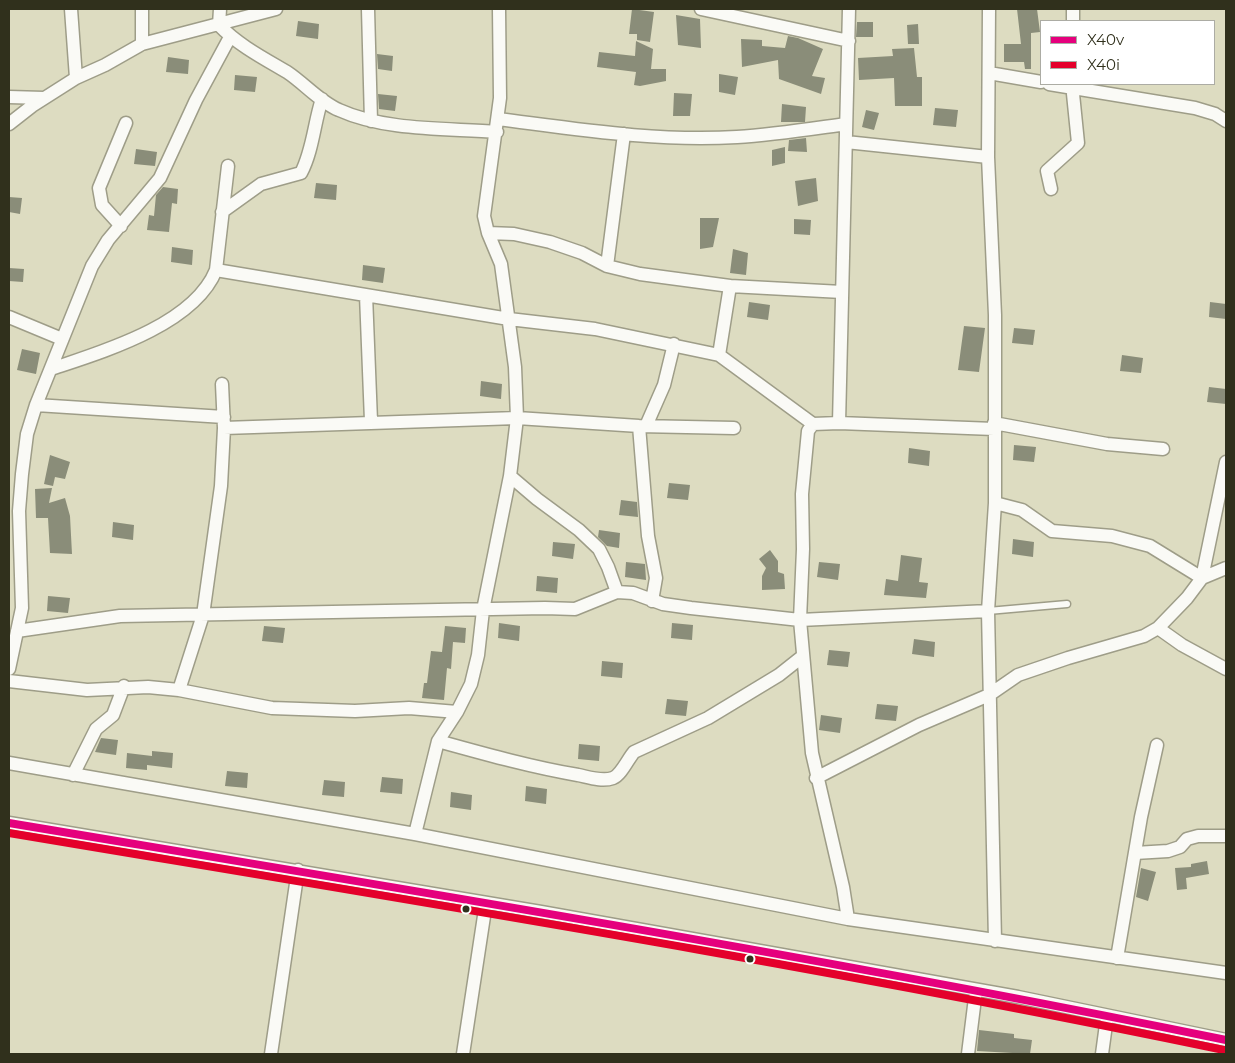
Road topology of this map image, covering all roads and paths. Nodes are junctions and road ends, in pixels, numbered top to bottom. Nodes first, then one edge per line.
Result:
1 (71, 9) edge
2 (142, 9) edge
3 (220, 9) edge
4 (276, 9) edge
5 (368, 9) edge
6 (499, 9) edge
7 (701, 9) edge
8 (849, 9) edge
9 (989, 9) edge
10 (219, 24) junction
11 (230, 37) junction
12 (850, 41) junction
13 (142, 44) junction
14 (989, 73) junction
15 (76, 78) junction
16 (1040, 82) edge
17 (1072, 86) edge
18 (9, 97) edge
19 (46, 98) junction
20 (322, 98) junction
21 (498, 119) junction
22 (371, 121) junction
23 (1226, 121) edge
24 (126, 123) dead end
25 (9, 124) edge
26 (846, 124) junction
27 (497, 132) junction
28 (624, 134) junction
29 (846, 142) junction
30 (988, 157) junction
31 (228, 166) dead end
32 (1051, 189) dead end
33 (222, 212) junction
34 (121, 226) junction
35 (488, 233) junction
36 (607, 266) junction
37 (216, 270) junction
38 (730, 286) junction
39 (842, 292) junction
40 (366, 295) junction
41 (9, 317) edge
42 (509, 319) junction
43 (62, 339) junction
44 (674, 344) junction
45 (719, 355) junction
46 (51, 369) junction
47 (222, 384) dead end
48 (36, 405) junction
49 (517, 418) junction
50 (371, 421) junction
51 (224, 422) junction
52 (839, 423) junction
53 (813, 424) junction
54 (643, 426) junction
55 (994, 426) junction
56 (734, 428) dead end
57 (1163, 449) dead end
58 (1226, 462) edge
59 (510, 476) junction
60 (996, 503) junction
61 (15, 552) edge
62 (1226, 568) edge
63 (1202, 578) junction
64 (617, 592) junction
65 (652, 600) junction
66 (1066, 604) dead end
67 (483, 610) junction
68 (988, 611) junction
69 (203, 615) junction
70 (800, 620) junction
71 (1158, 628) junction
72 (17, 631) junction
73 (803, 656) junction
74 (1226, 668) edge
75 (9, 669) edge
76 (9, 681) edge
77 (124, 686) junction
78 (179, 690) junction
79 (989, 695) junction
80 (457, 712) junction
81 (438, 741) junction
82 (1158, 745) dead end
83 (9, 763) edge
84 (73, 775) junction
85 (816, 778) junction
86 (9, 823) edge
87 (415, 834) junction
88 (1226, 836) edge
89 (1135, 853) junction
90 (298, 870) junction
91 (486, 903) junction
92 (848, 920) junction
93 (995, 941) junction
94 (1117, 958) junction
95 (1226, 974) edge
96 (976, 990) junction
97 (1107, 1017) junction
98 (1226, 1040) edge
99 (271, 1054) edge
100 (462, 1054) edge
101 (968, 1054) edge
102 (1102, 1054) edge

1 - 15 street
2 - 13 street
3 - 10 street
4 - 10 street
5 - 22 street
6 - 21 street
7 - 12 street
8 - 12 street
9 - 14 street
10 - 11 street
10 - 13 street
11 - 20 street
11 - 34 street
12 - 26 street
13 - 15 street
14 - 16 street
14 - 30 street
15 - 19 street
17 - 23 street
17 - 32 street
18 - 19 street
19 - 25 street
20 - 22 street
20 - 33 street
21 - 27 street
21 - 28 street
22 - 27 street
24 - 34 street
26 - 28 street
26 - 29 street
27 - 35 street
28 - 36 street
29 - 30 street
29 - 39 street
30 - 55 street
31 - 33 street
33 - 37 street
34 - 43 street
35 - 36 street
35 - 42 street
36 - 38 street
37 - 40 street
37 - 46 street
38 - 39 street
38 - 45 street
39 - 52 street
40 - 42 street
40 - 50 street
41 - 43 street
42 - 44 street
42 - 49 street
43 - 46 street
44 - 45 street
44 - 54 street
45 - 53 street
46 - 48 street
47 - 51 street
48 - 51 street
48 - 61 street
49 - 50 street
49 - 54 street
49 - 59 street
50 - 51 street
51 - 69 street
52 - 53 street
52 - 55 street
53 - 70 street
54 - 56 street
54 - 65 street
55 - 57 street
55 - 60 street
58 - 63 street
59 - 64 street
59 - 67 street
60 - 63 street
60 - 68 street
61 - 72 street
62 - 63 street
63 - 71 street
64 - 65 street
64 - 67 street
65 - 70 street
66 - 68 lane
67 - 69 street
67 - 80 street
68 - 70 street
68 - 79 street
69 - 72 street
69 - 78 street
70 - 73 street
71 - 74 street
71 - 79 street
72 - 75 street
73 - 81 street
73 - 85 street
76 - 77 street
77 - 78 street
77 - 84 street
78 - 80 street
79 - 85 street
79 - 93 street
80 - 81 street
81 - 87 street
82 - 89 street
83 - 84 street
84 - 87 street
85 - 92 street
86 - 90 street
87 - 92 street
88 - 89 street
89 - 94 street
90 - 91 street
90 - 99 street
91 - 96 street
91 - 100 street
92 - 93 street
93 - 94 street
94 - 95 street
96 - 97 street
96 - 101 street
97 - 98 street
97 - 102 street

